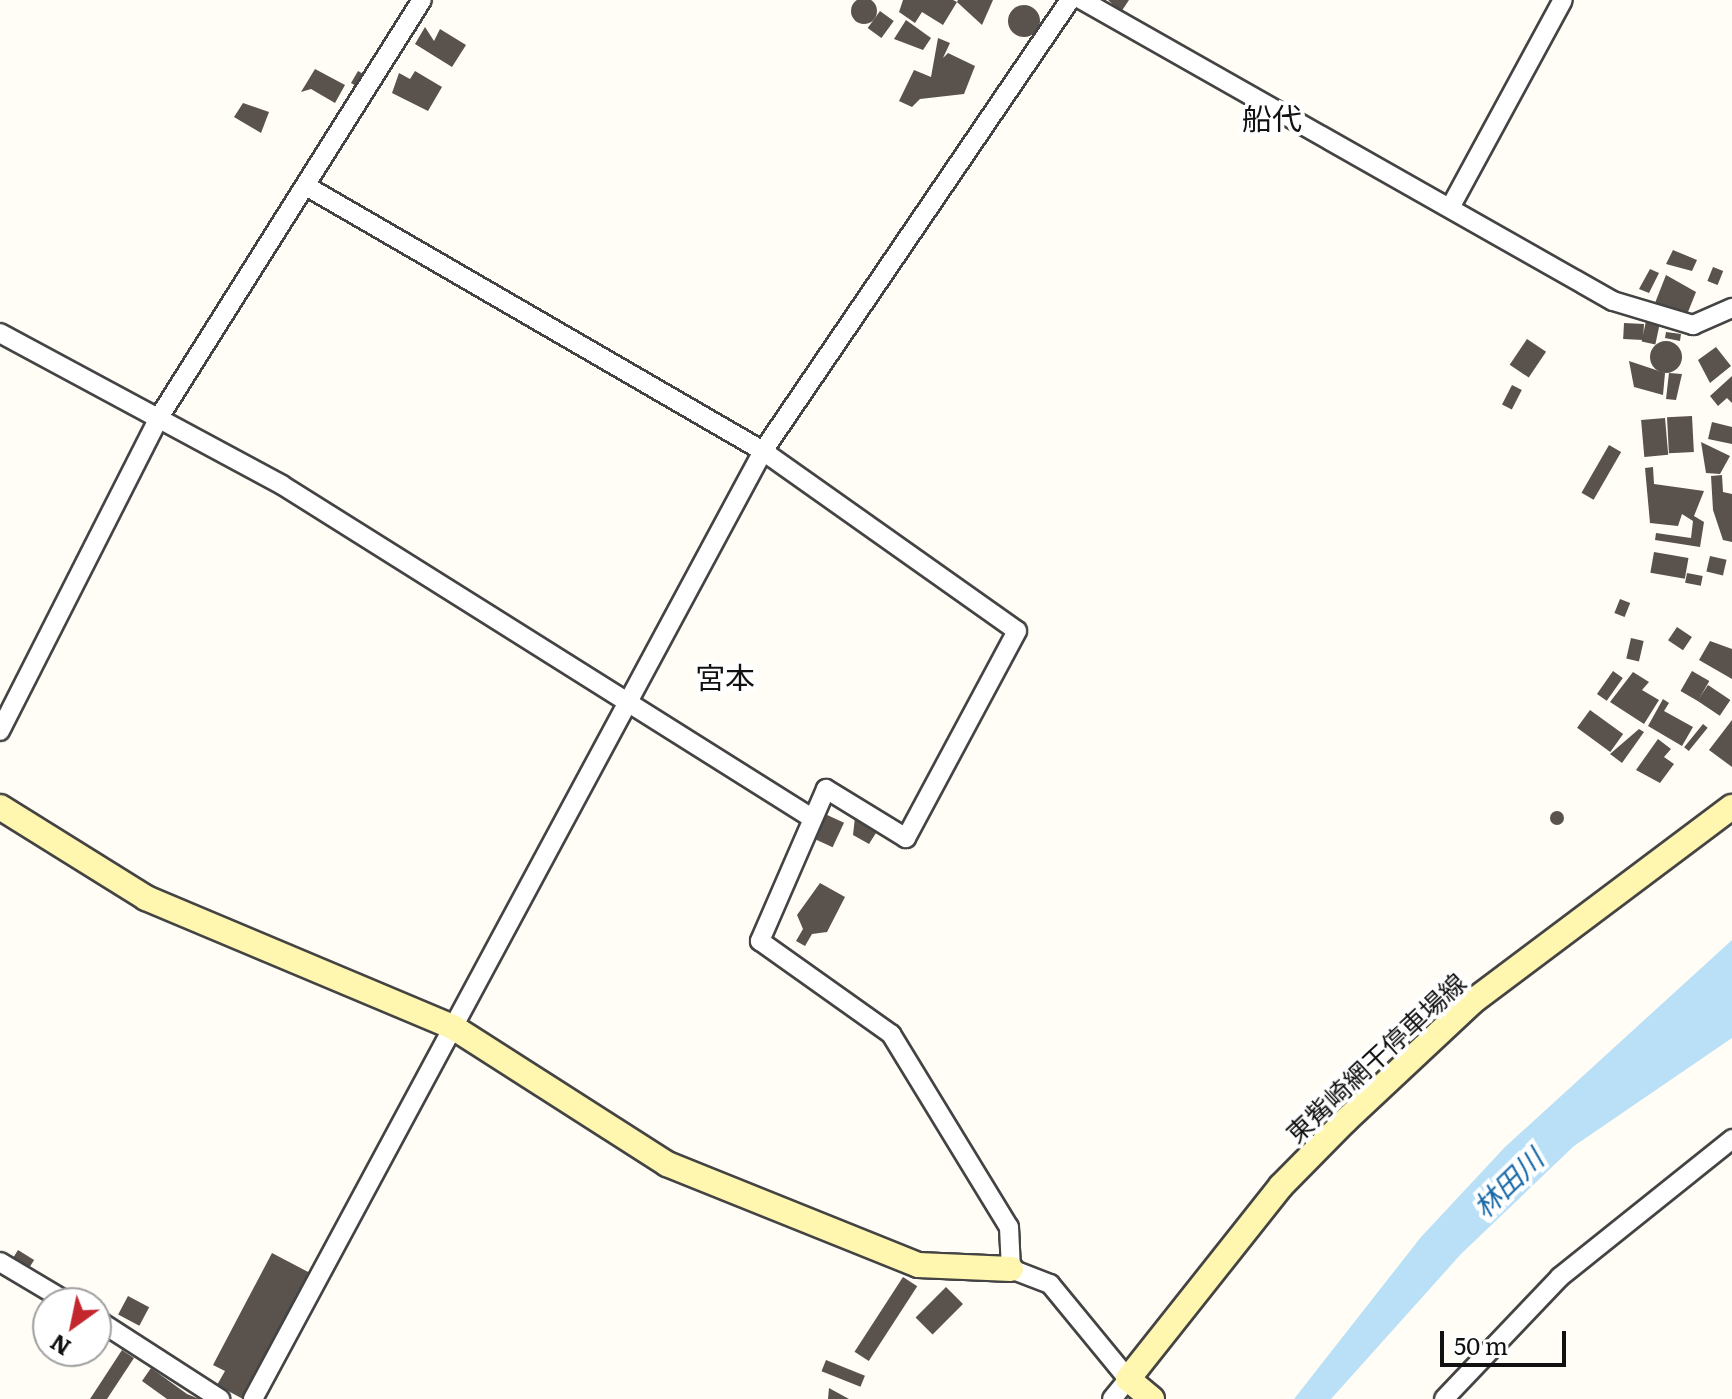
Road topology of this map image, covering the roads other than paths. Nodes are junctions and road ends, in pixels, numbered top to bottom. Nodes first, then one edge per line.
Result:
1 (422, 0) edge
2 (1070, 0) edge
3 (1082, 0) edge
4 (1563, 0) edge
5 (306, 186) junction
6 (1451, 206) junction
7 (1732, 308) edge
8 (0, 333) edge
9 (158, 419) junction
10 (763, 451) junction
11 (624, 702) junction
12 (0, 731) edge
13 (0, 807) edge
14 (1732, 807) edge
15 (812, 818) junction
16 (453, 1027) junction
17 (1732, 1139) edge
18 (0, 1262) edge
19 (1011, 1269) junction
20 (42, 1287) edge
21 (112, 1329) edge
22 (1124, 1389) edge
23 (220, 1399) edge
24 (253, 1399) edge
25 (1112, 1399) edge
26 (1152, 1399) edge
27 (1444, 1399) edge

1 - 5 street
2 - 10 street
3 - 6 street
4 - 6 street
5 - 9 street
5 - 10 street
6 - 7 street
8 - 9 street
9 - 11 street
9 - 12 street
10 - 11 street
10 - 15 street
11 - 15 street
11 - 16 street
13 - 16 street
14 - 22 street, 東觜崎網干停車場線
15 - 19 street
16 - 19 street
16 - 24 street
17 - 27 street
18 - 20 street
19 - 22 street
21 - 23 street
22 - 25 street
22 - 26 street

